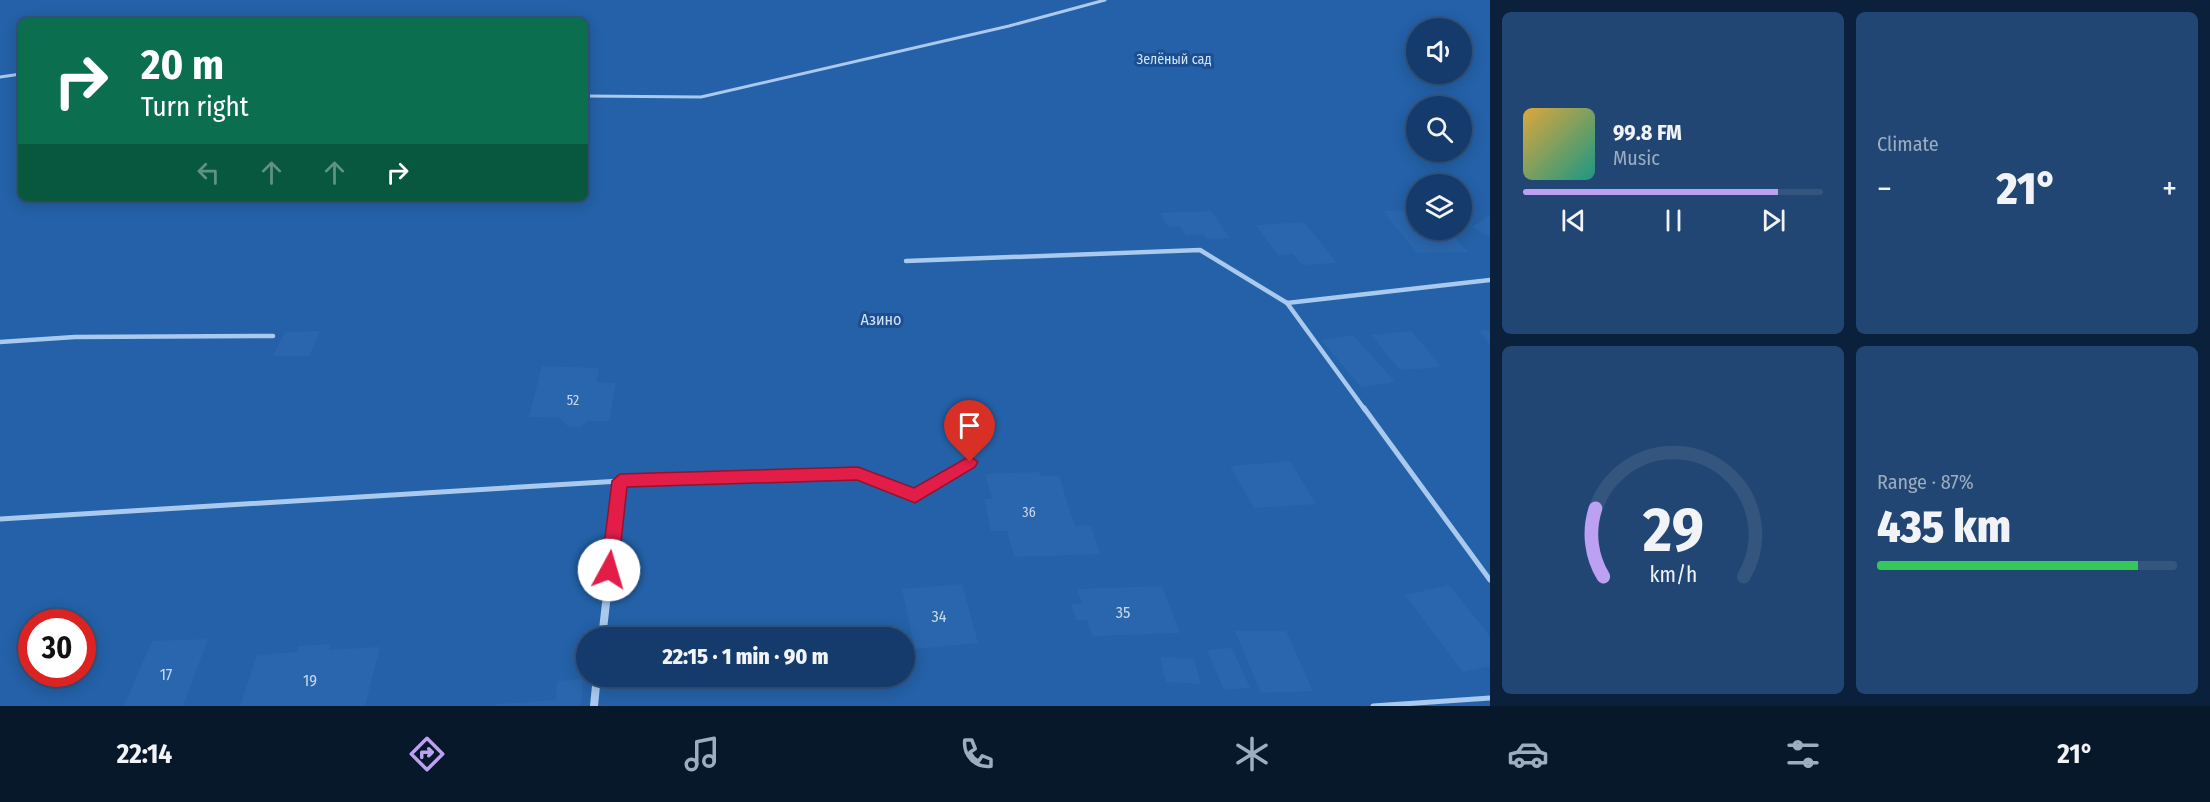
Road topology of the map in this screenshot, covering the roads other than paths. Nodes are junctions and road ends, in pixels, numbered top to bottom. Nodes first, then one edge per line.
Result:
1 (1105, 0) edge
2 (18, 74) edge
3 (0, 77) edge
4 (588, 96) edge
5 (906, 261) dead end
6 (1490, 280) edge
7 (1287, 303) junction
8 (273, 336) dead end
9 (0, 342) edge
10 (970, 462) dead end
11 (620, 481) junction
12 (0, 519) edge
13 (1490, 580) edge
14 (603, 627) edge
15 (596, 687) edge
16 (1490, 698) edge
17 (594, 706) edge
18 (1373, 706) edge

1 - 4 lane
2 - 3 lane
5 - 7 lane
6 - 7 lane
7 - 13 lane
8 - 9 lane
10 - 11 lane
11 - 12 lane
11 - 14 street
15 - 17 street
16 - 18 lane

